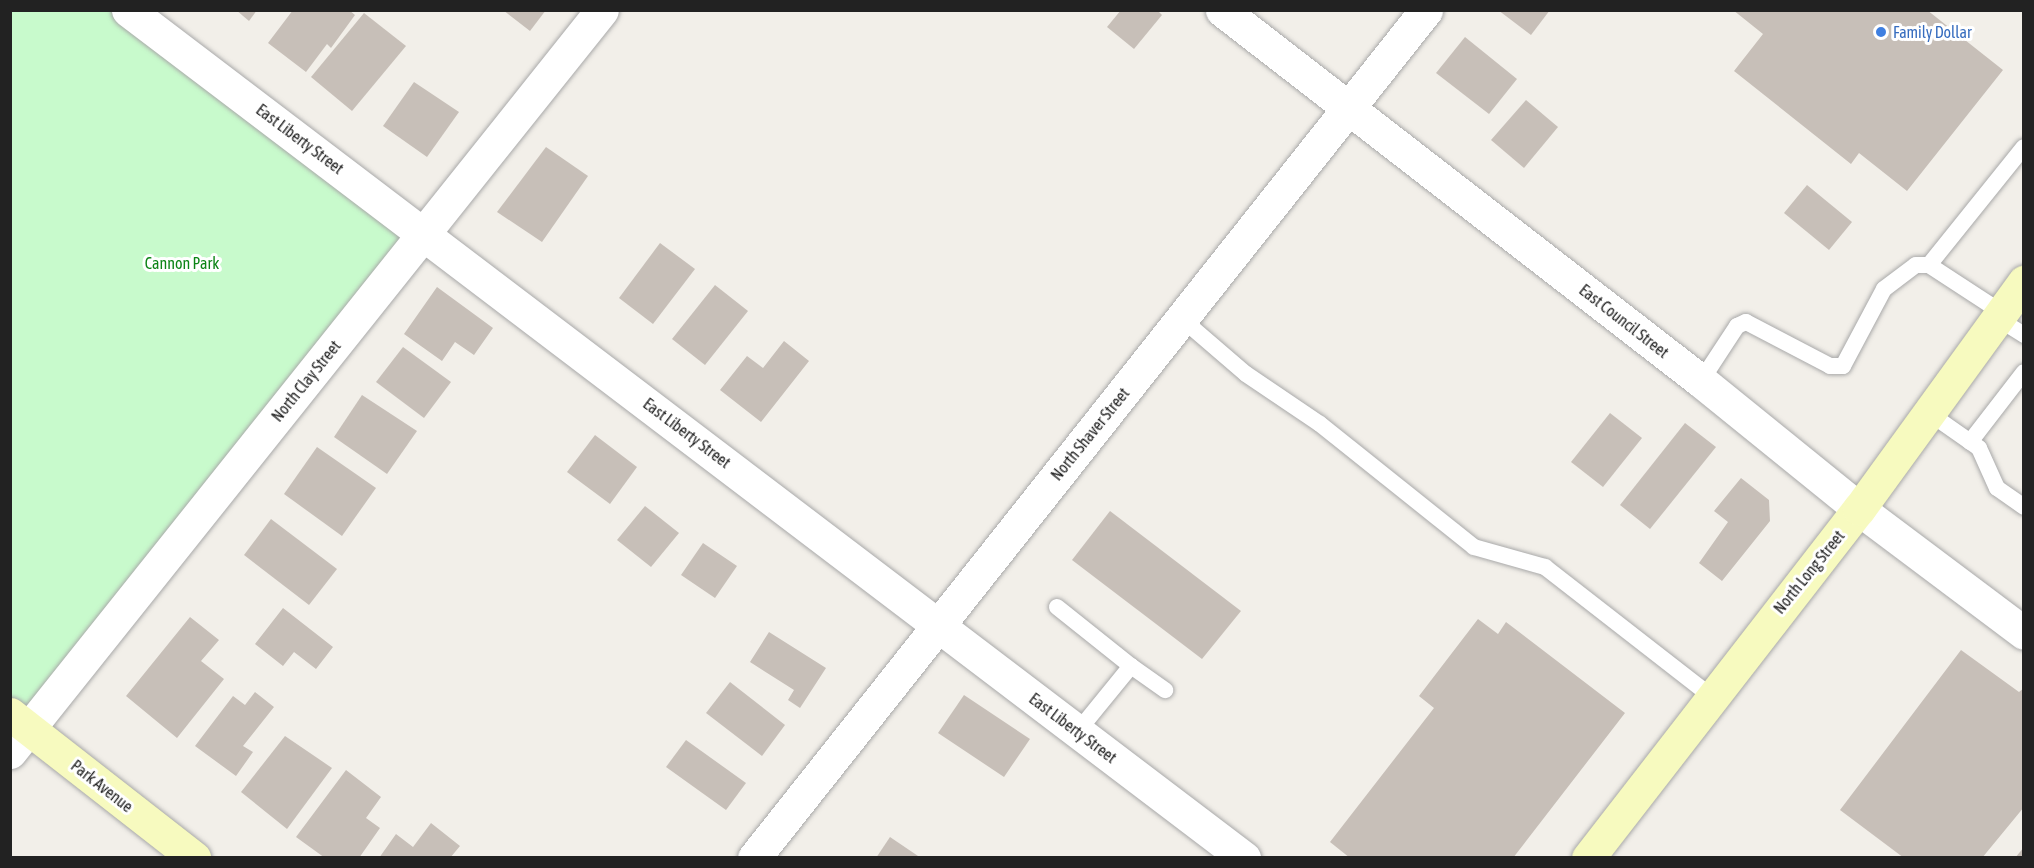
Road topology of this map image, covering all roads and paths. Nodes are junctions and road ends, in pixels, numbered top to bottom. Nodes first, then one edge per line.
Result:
1 (128, 10) edge
2 (602, 10) edge
3 (1222, 10) edge
4 (1426, 10) edge
5 (1349, 108) junction
6 (2024, 147) edge
7 (425, 233) junction
8 (1929, 265) junction
9 (2024, 282) edge
10 (1182, 319) junction
11 (2007, 322) edge
12 (2024, 372) edge
13 (1701, 381) junction
14 (1929, 413) junction
15 (1970, 442) junction
16 (2024, 507) edge
17 (1859, 509) junction
18 (1057, 607) dead end
19 (938, 626) junction
20 (2024, 633) edge
21 (1131, 666) junction
22 (1165, 690) dead end
23 (1711, 696) junction
24 (17, 731) edge
25 (1078, 731) junction
26 (194, 858) edge
27 (754, 858) edge
28 (1244, 858) edge
29 (1588, 858) edge

1 - 7 street, East Liberty Street
2 - 7 street, North Clay Street
3 - 5 street, East Council Street
4 - 5 street, North Shaver Street
5 - 10 street, North Shaver Street
5 - 13 street, East Council Street
6 - 8 lane
7 - 19 street, East Liberty Street
7 - 24 street, North Clay Street
8 - 11 lane
8 - 13 lane
9 - 11 street, North Long Street
10 - 19 street, North Shaver Street
10 - 23 lane
11 - 14 street, North Long Street
12 - 15 lane
13 - 17 street, East Council Street
14 - 15 lane
14 - 17 street, North Long Street
15 - 16 lane
17 - 20 street, East Council Street
17 - 23 street, North Long Street
18 - 21 lane
19 - 25 street, East Liberty Street
19 - 27 street, North Shaver Street
21 - 22 lane
21 - 25 lane
23 - 29 street, North Long Street
24 - 26 street, Park Avenue
25 - 28 street, East Liberty Street

